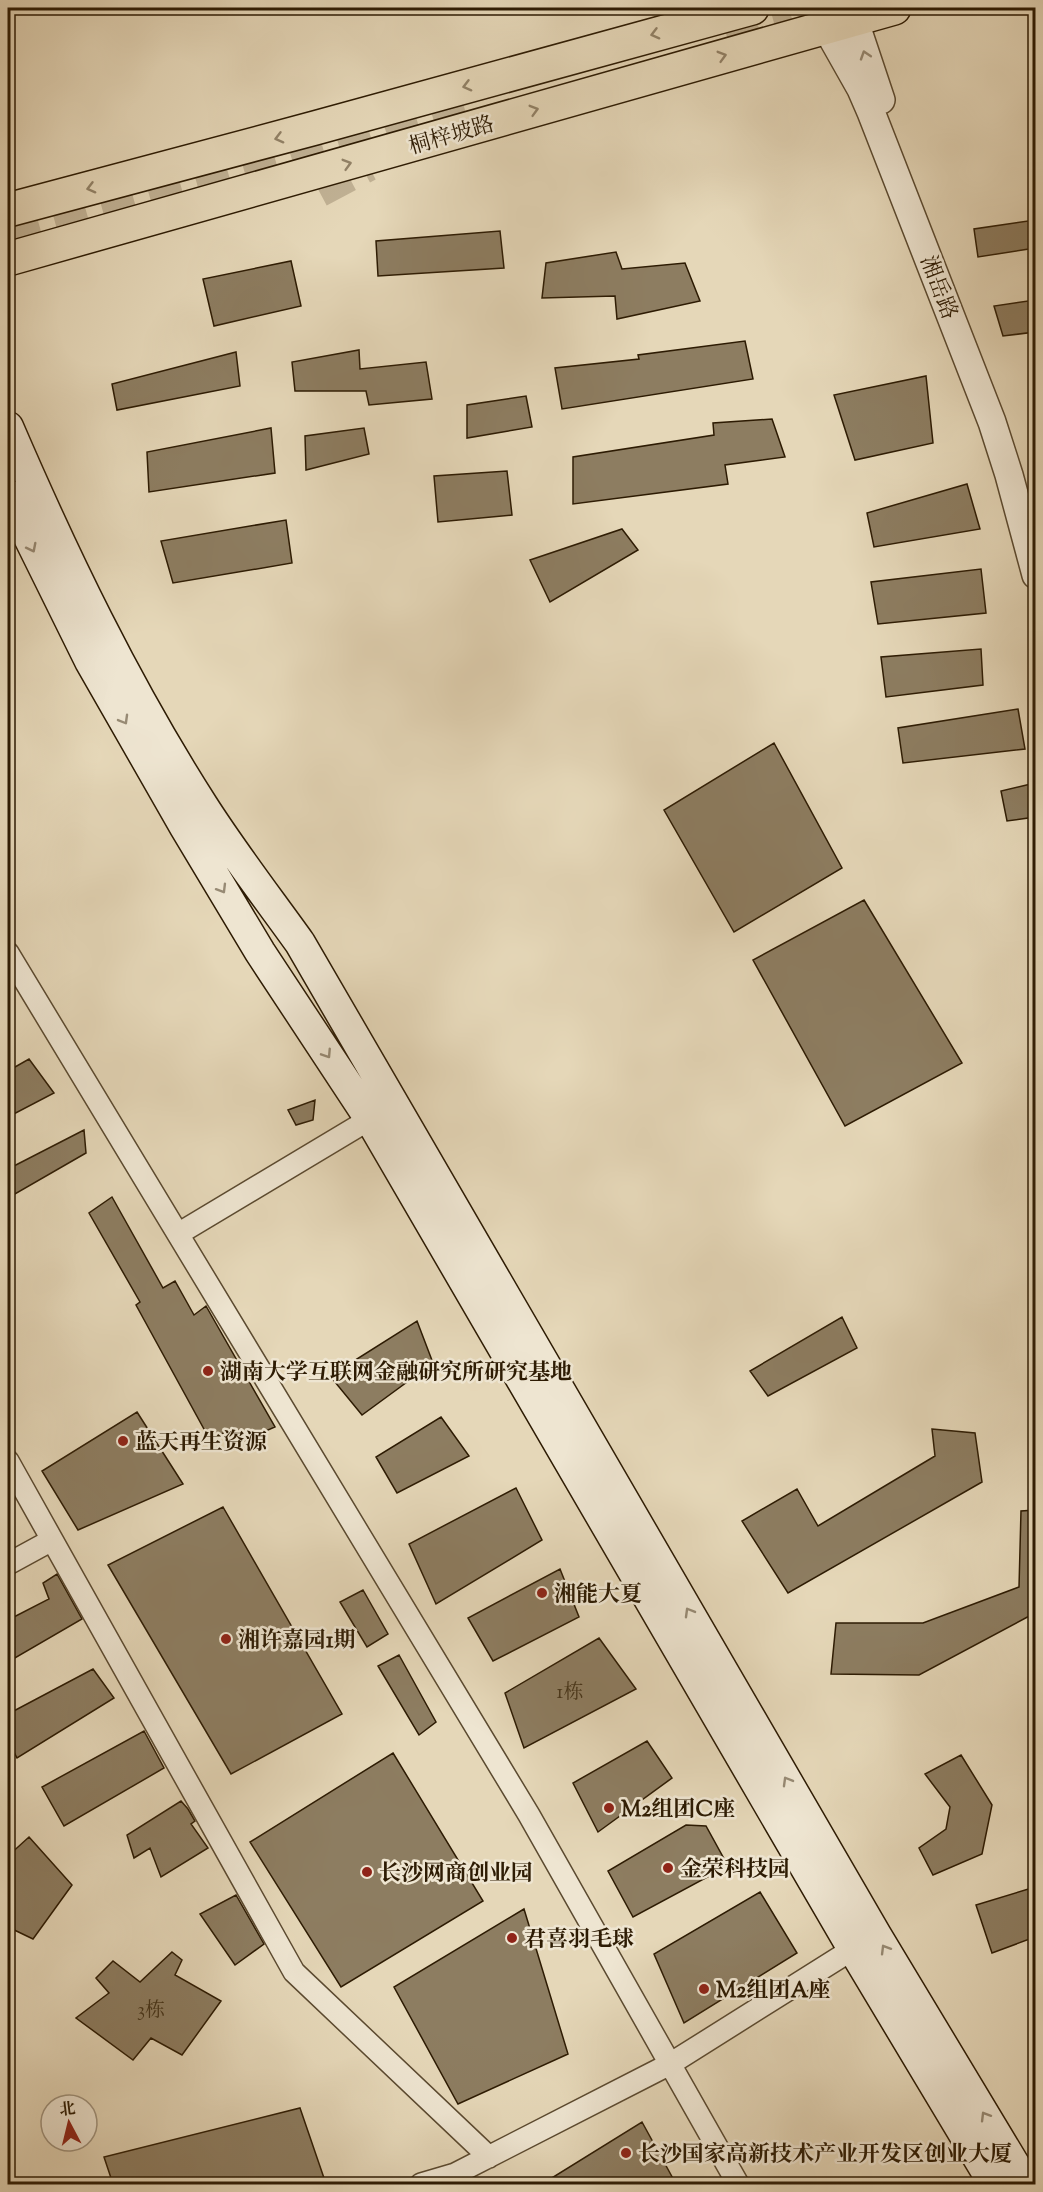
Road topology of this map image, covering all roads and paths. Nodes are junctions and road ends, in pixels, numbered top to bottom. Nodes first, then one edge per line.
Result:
1 (752, 8) tunnel mouth
2 (894, 8) edge
3 (837, 15) edge
4 (319, 191) tunnel mouth
5 (8, 210) edge
6 (8, 259) edge
7 (8, 264) edge
8 (8, 427) edge
9 (8, 495) edge
10 (1035, 524) edge
11 (1035, 575) edge
12 (8, 953) edge
13 (370, 1119) junction
14 (178, 1234) junction
15 (8, 1461) edge
16 (52, 1540) junction
17 (8, 1564) edge
18 (853, 1949) junction
19 (670, 2064) junction
20 (489, 2157) junction
21 (421, 2184) edge
22 (738, 2184) edge
23 (994, 2184) edge
24 (1026, 2184) edge

1 -> 5 main road, 桐梓坡路
2 - 3 main road, 桐梓坡路
6 -> 3 main road, 桐梓坡路
10 -> 3 street, 湘岳路
3 - 11 street, 湘岳路
4 - 7 main road
24 -> 8 main road
9 -> 13 main road
12 - 14 street
13 - 14 street
13 - 18 main road
14 - 19 street
15 - 16 street
16 - 17 street
16 - 20 street
18 - 19 street
18 - 23 main road
19 - 20 street
19 - 22 street
20 - 21 street

